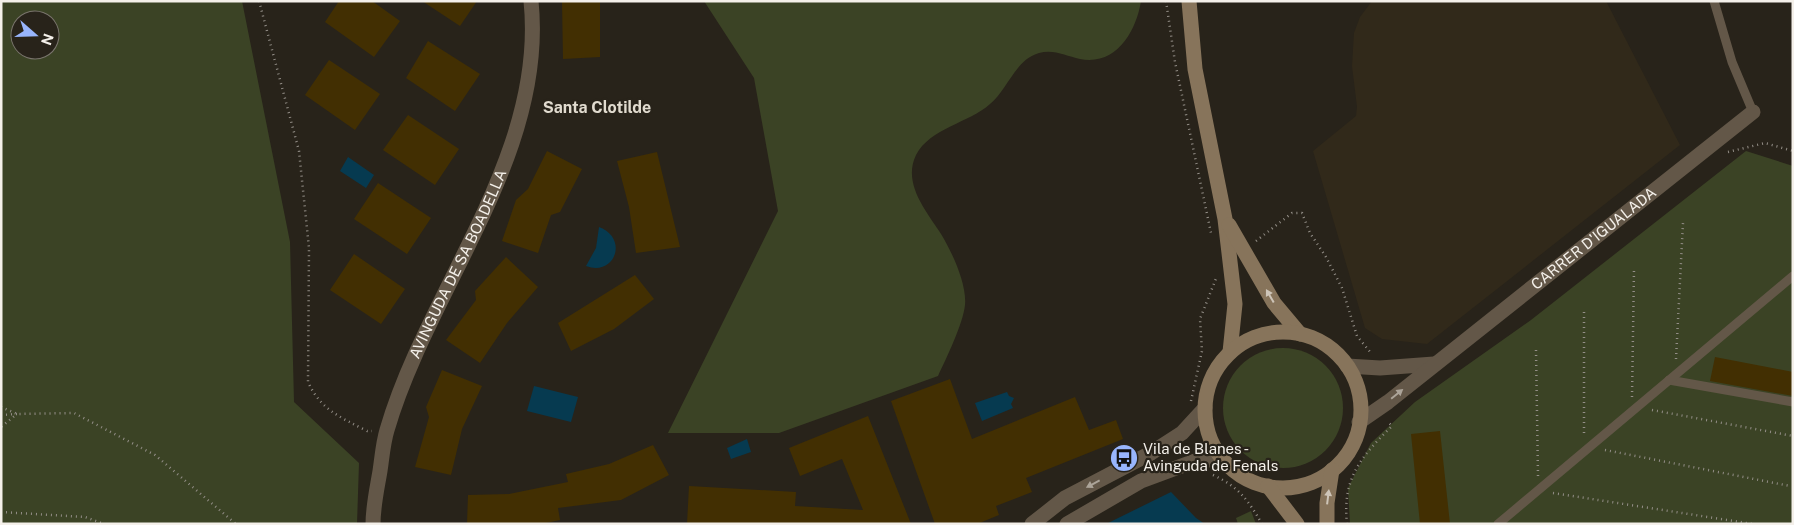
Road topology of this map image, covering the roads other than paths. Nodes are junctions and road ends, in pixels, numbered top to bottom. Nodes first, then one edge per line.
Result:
1 (532, 1) edge
2 (1189, 1) edge
3 (1714, 1) edge
4 (1753, 112) joint
5 (1225, 219) junction
6 (1793, 276) edge
7 (1300, 334) junction
8 (1230, 352) junction
9 (1434, 364) junction
10 (1346, 366) junction
11 (1672, 378) junction
12 (1793, 402) edge
13 (1205, 408) junction
14 (1359, 422) junction
15 (1222, 459) junction
16 (1332, 470) junction
17 (1268, 486) junction
18 (373, 524) edge
19 (1032, 524) edge
20 (1068, 524) edge
21 (1297, 524) edge
22 (1327, 524) edge
23 (1498, 524) edge

1 - 18 street, AVINGUDA DE SA BOADELLA
2 - 5 main road
3 - 4 lane
4 - 9 street, CARRER D'IGUALADA
7 -> 5 main road
5 - 8 main road
6 - 11 lane
7 - 8 main road
7 - 10 main road
8 - 13 main road
9 - 10 street
14 -> 9 street, CARRER D'IGUALADA
10 - 14 main road
11 - 12 lane
11 - 23 lane
13 - 15 main road
13 -> 19 street
14 - 16 main road
15 - 17 main road
15 - 20 street
16 - 17 main road
22 -> 16 main road
17 - 21 main road

